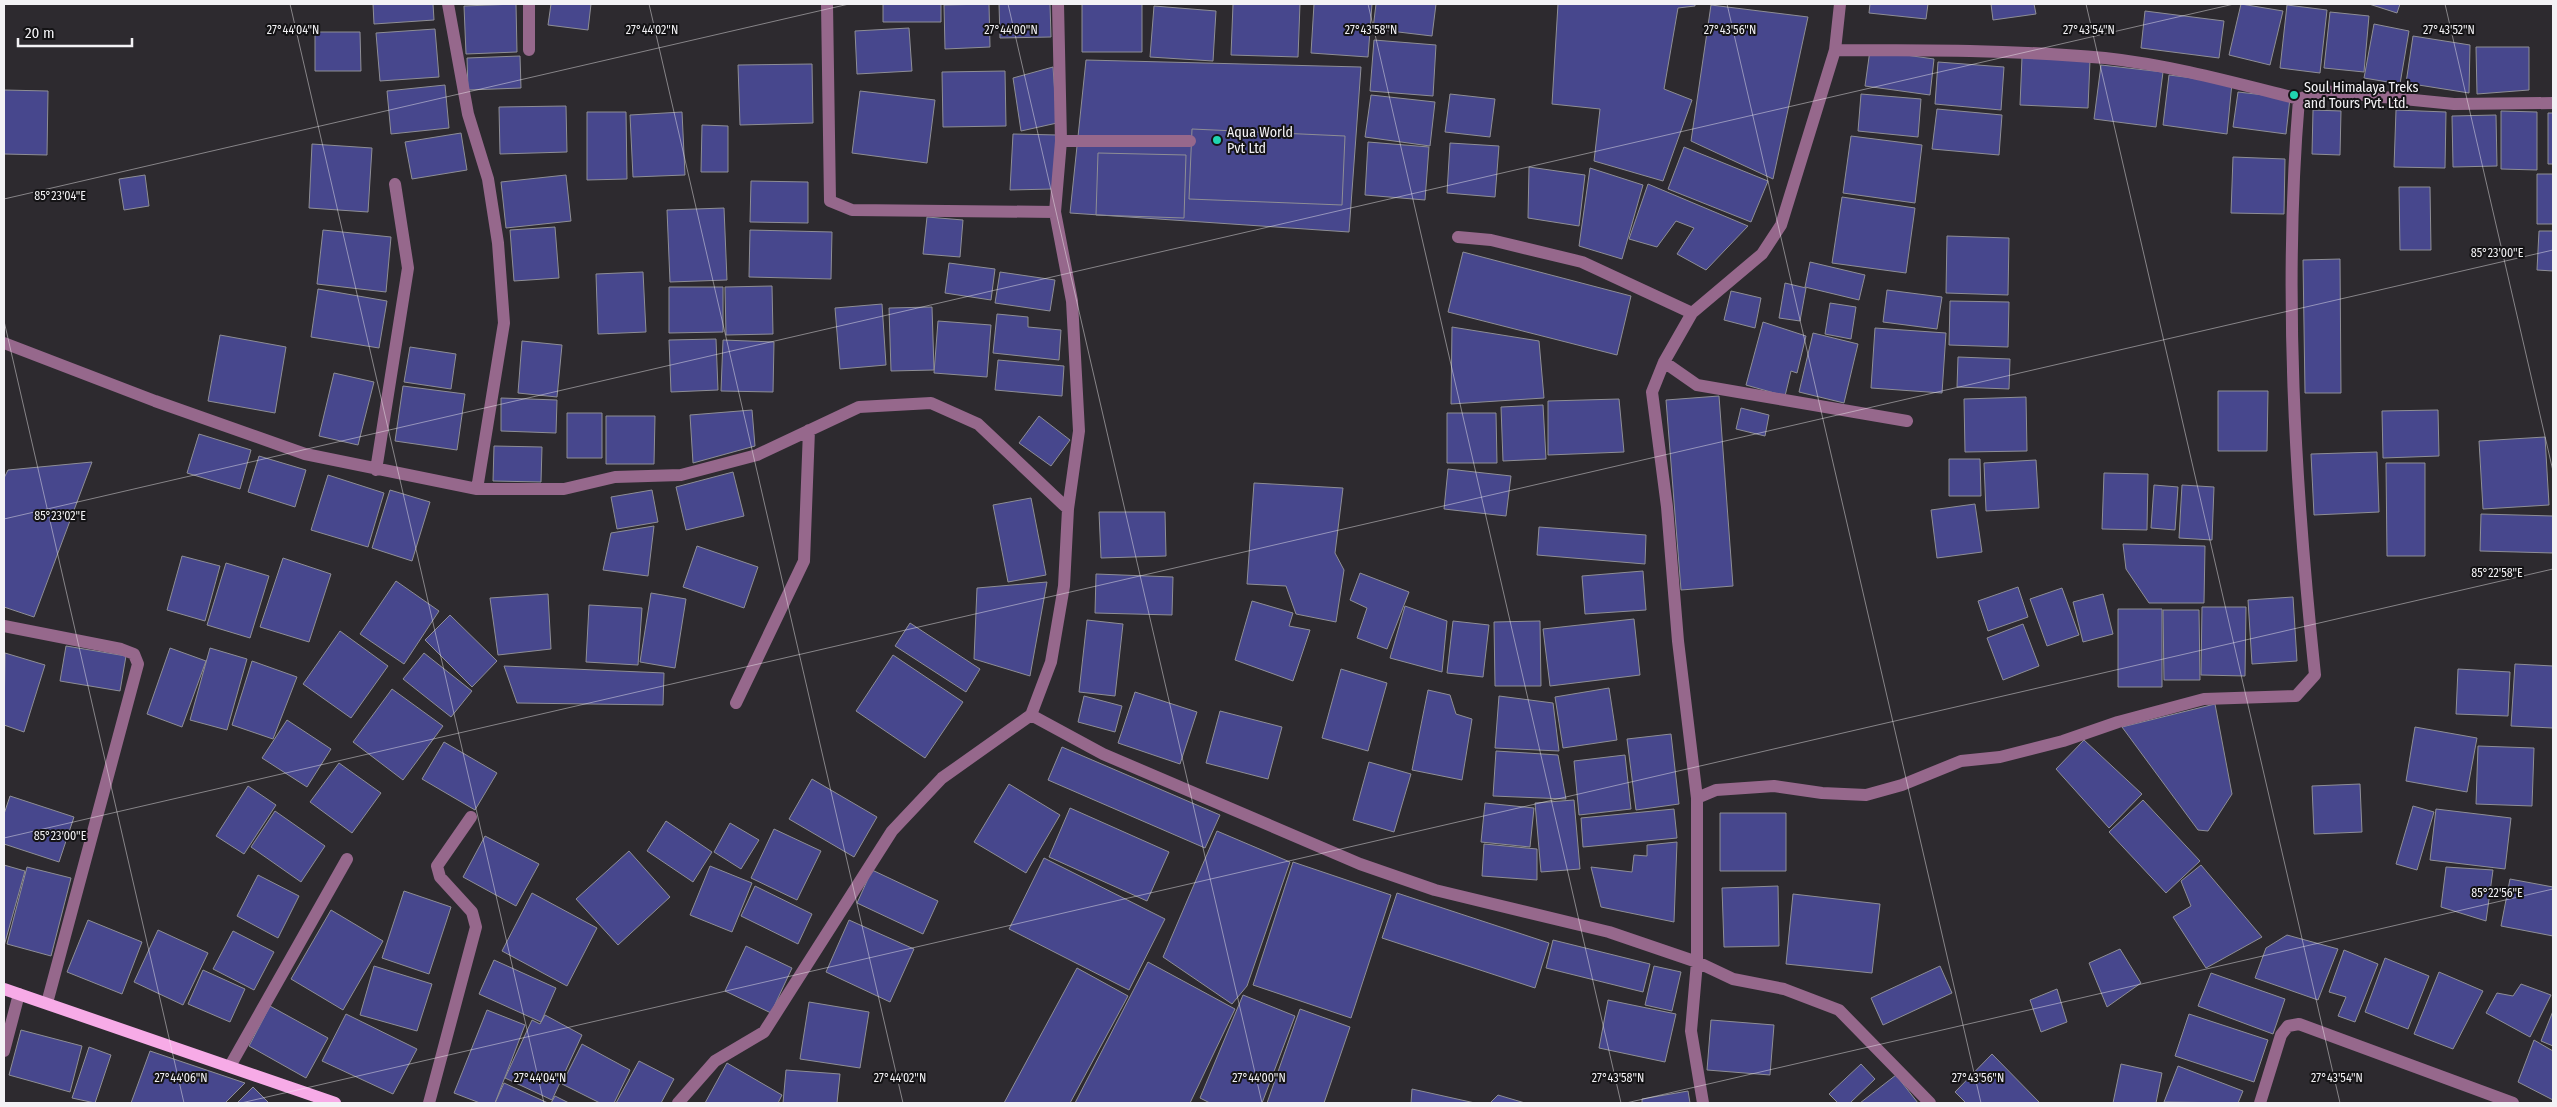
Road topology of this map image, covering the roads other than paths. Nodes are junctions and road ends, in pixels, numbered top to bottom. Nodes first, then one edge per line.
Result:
1 (448, 4) edge
2 (528, 4) edge
3 (827, 4) edge
4 (1058, 4) edge
5 (1840, 4) edge
6 (529, 50) dead end
7 (1835, 50) junction
8 (2299, 99) junction
9 (2553, 104) edge
10 (1062, 141) junction
11 (1190, 141) dead end
12 (395, 184) dead end
13 (1055, 212) junction
14 (1458, 237) dead end
15 (1692, 313) junction
16 (4, 343) edge
17 (1664, 362) junction
18 (1907, 421) dead end
19 (809, 430) junction
20 (376, 470) junction
21 (477, 489) junction
22 (1068, 509) junction
23 (4, 626) edge
24 (736, 703) dead end
25 (1031, 715) junction
26 (1697, 798) junction
27 (471, 817) dead end
28 (347, 860) dead end
29 (1697, 962) junction
30 (4, 989) edge
31 (19, 994) junction
32 (47, 1003) junction
33 (4, 1051) edge
34 (230, 1066) junction
35 (335, 1103) edge
36 (429, 1103) edge
37 (678, 1103) edge
38 (1703, 1103) edge
39 (1930, 1103) edge
40 (2260, 1103) edge
41 (2513, 1103) edge

1 - 21 street
2 - 6 street
3 - 13 street
4 - 10 street
5 - 7 street
7 - 8 street
7 - 15 street
8 - 9 street
8 - 26 street
10 - 11 street
10 - 13 street
12 - 20 street
13 - 22 street
14 - 15 street
15 - 17 street
16 - 20 street
17 - 18 street
17 - 26 street
19 - 21 street
19 - 22 street
19 - 24 street
20 - 21 street
22 - 25 street
23 - 32 street
25 - 29 street
25 - 37 street
26 - 29 street
27 - 36 street
28 - 34 street
29 - 38 street
29 - 39 street
30 - 31 main road
31 - 32 main road
31 - 33 street
32 - 34 main road
34 - 35 main road
40 - 41 street

